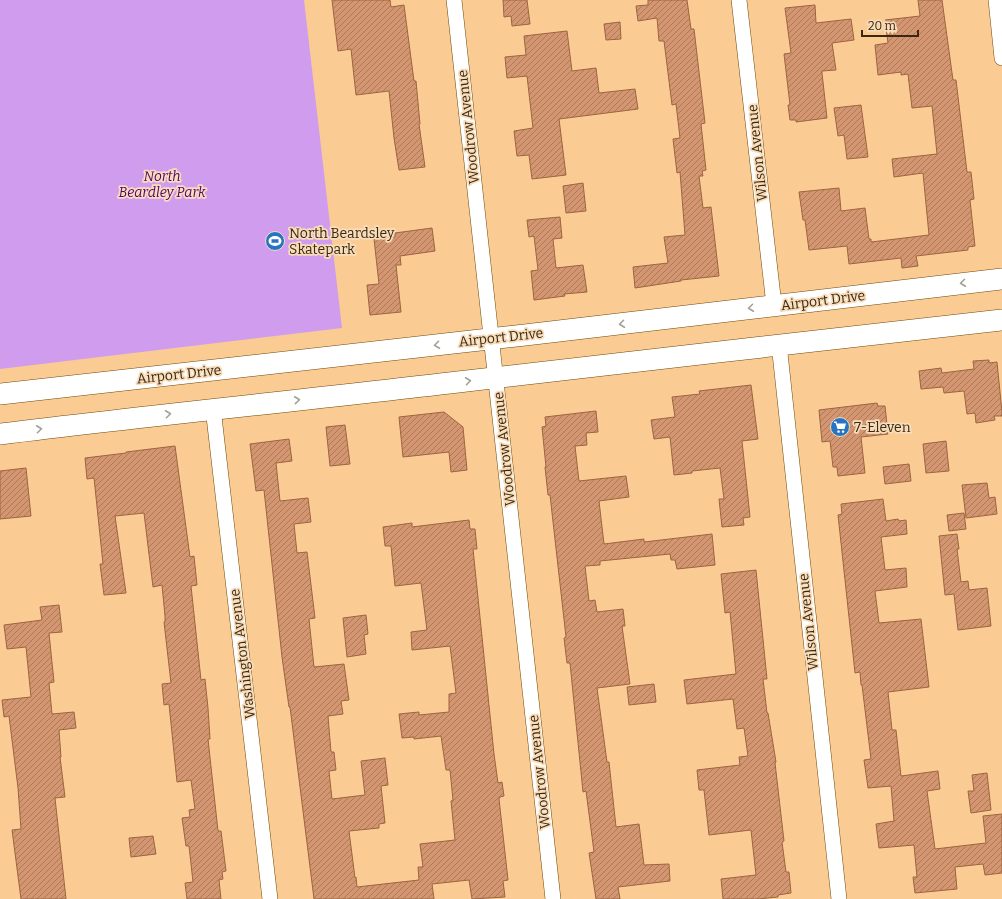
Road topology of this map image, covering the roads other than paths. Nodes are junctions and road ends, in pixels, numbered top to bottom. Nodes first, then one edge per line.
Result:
1 (454, 0) edge
2 (739, 0) edge
3 (996, 0) edge
4 (1002, 58) edge
5 (1002, 279) edge
6 (774, 305) junction
7 (1002, 320) edge
8 (492, 338) junction
9 (778, 344) junction
10 (496, 378) junction
11 (0, 394) edge
12 (214, 408) junction
13 (0, 434) edge
14 (270, 899) edge
15 (553, 899) edge
16 (839, 899) edge

1 - 8 street, Woodrow Avenue
2 - 6 street, Wilson Avenue
3 - 4 street
5 -> 6 main road, Airport Drive
6 -> 8 main road, Airport Drive
7 - 9 main road
8 - 10 street, Woodrow Avenue
8 -> 11 main road, Airport Drive
9 - 10 main road
9 - 16 street, Wilson Avenue
12 -> 10 main road
10 - 15 street, Woodrow Avenue
13 -> 12 main road
12 - 14 street, Washington Avenue

